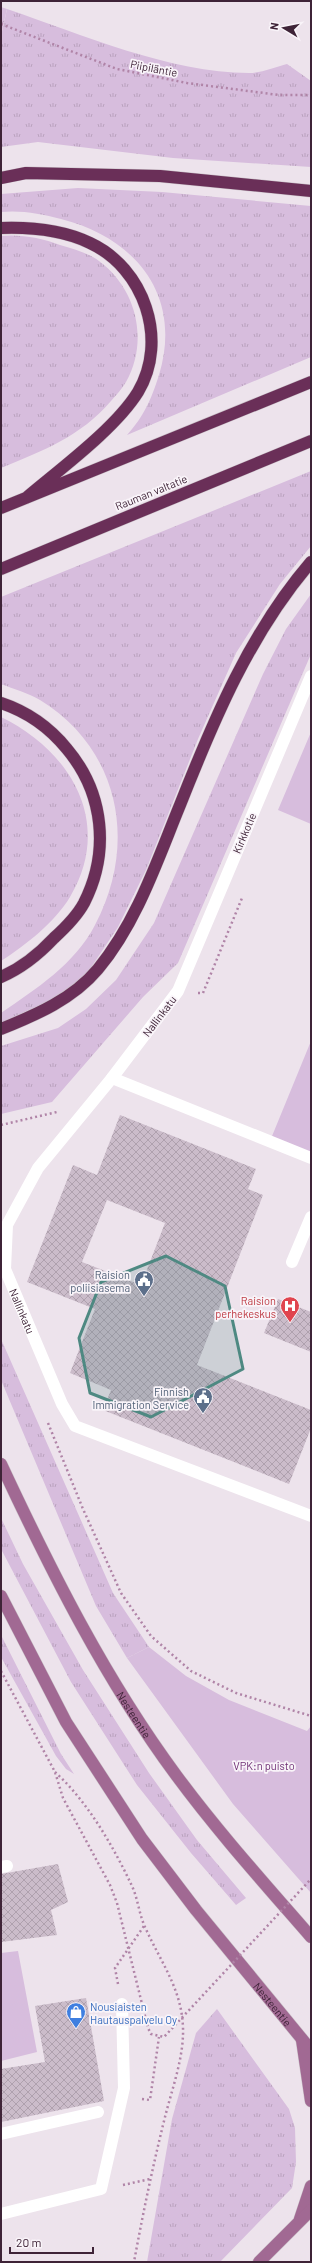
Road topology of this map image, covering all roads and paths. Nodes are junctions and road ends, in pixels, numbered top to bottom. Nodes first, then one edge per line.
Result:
1 (1, 24) edge
2 (311, 95) edge
3 (1, 178) edge
4 (311, 191) edge
5 (1, 228) edge
6 (311, 382) edge
7 (311, 441) edge
8 (26, 498) junction
9 (1, 508) edge
10 (311, 562) edge
11 (1, 568) edge
12 (311, 676) edge
13 (1, 703) edge
14 (1, 977) edge
15 (178, 991) joint
16 (1, 1029) edge
17 (112, 1078) junction
18 (60, 1111) dead end
19 (1, 1125) edge
20 (311, 1158) edge
21 (311, 1217) edge
22 (292, 1262) dead end
23 (47, 1421) dead end
24 (1, 1464) edge
25 (311, 1516) edge
26 (1, 1596) edge
27 (1, 1671) edge
28 (311, 1716) edge
29 (55, 1772) junction
30 (311, 1879) edge
31 (144, 1926) junction
32 (311, 1938) edge
33 (122, 2004) joint
34 (159, 2037) junction
35 (302, 2040) junction
36 (311, 2050) edge
37 (138, 2098) dead end
38 (311, 2100) edge
39 (98, 2112) dead end
40 (1, 2134) edge
41 (150, 2179) junction
42 (311, 2186) edge
43 (101, 2189) junction
44 (311, 2210) edge
45 (1, 2214) edge
46 (300, 2221) junction
47 (134, 2262) edge
48 (259, 2262) edge

1 - 2 path, Piipiläntie
3 - 4 highway
5 - 8 highway
6 - 8 highway
7 - 11 highway, Rauman valtatie
8 - 9 highway
10 - 16 highway
12 - 15 street, Kirkkotie
13 - 14 highway
15 - 17 street, Nallinkatu
17 - 20 street
17 - 25 street, Nallinkatu
18 - 19 path
21 - 22 street
23 - 28 path
24 - 32 main road, Nesteentie
26 - 35 main road, Nesteentie
27 - 29 path
29 - 31 path
29 - 34 path, bridge
30 - 34 path, bridge
31 - 33 path
31 - 41 path
33 - 43 street
34 - 37 path
35 - 36 main road, Nesteentie
35 - 38 main road
39 - 40 street
41 - 43 path
41 - 47 path
42 - 46 main road
43 - 45 street
44 - 46 main road
46 - 48 main road

